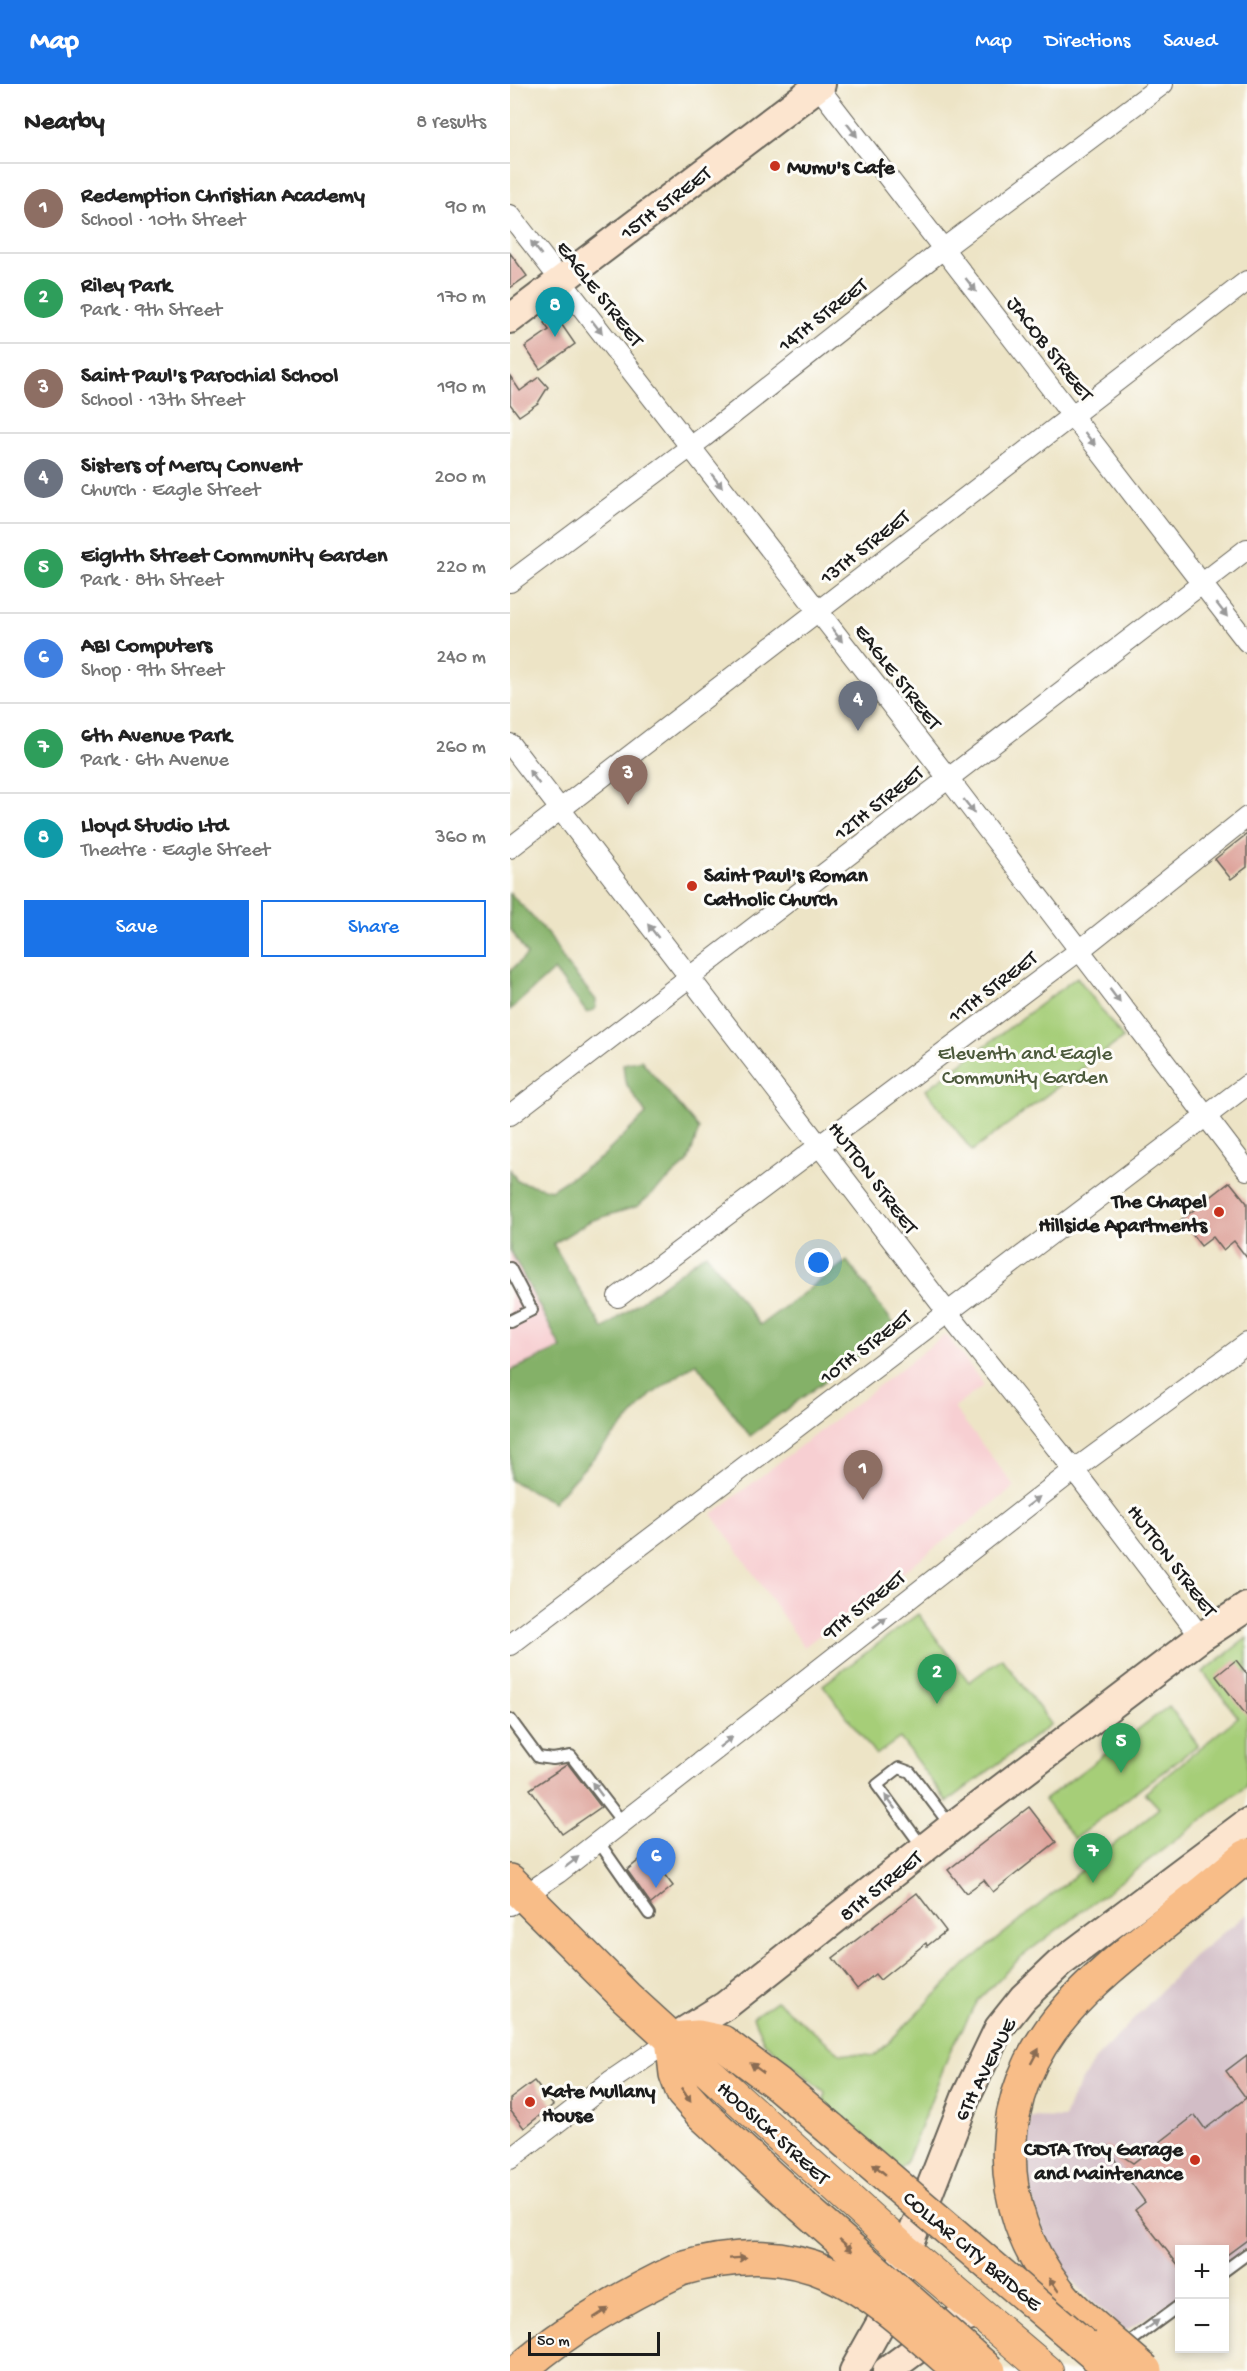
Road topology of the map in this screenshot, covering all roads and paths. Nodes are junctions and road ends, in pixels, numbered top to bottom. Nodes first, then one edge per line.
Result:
1 (1163, 84) edge
2 (818, 85) edge
3 (510, 215) edge
4 (944, 249) junction
5 (561, 281) junction
6 (1247, 281) edge
7 (510, 319) edge
8 (1072, 415) junction
9 (691, 447) junction
10 (1247, 549) edge
11 (510, 582) edge
12 (1202, 584) junction
13 (818, 612) junction
14 (1247, 642) edge
15 (510, 744) edge
16 (948, 778) junction
17 (560, 810) junction
18 (1247, 816) edge
19 (510, 848) edge
20 (1080, 950) junction
21 (689, 978) junction
22 (1247, 1085) edge
23 (510, 1115) edge
24 (1208, 1116) junction
25 (819, 1145) junction
26 (1247, 1170) edge
27 (510, 1268) edge
28 (618, 1298) dead end
29 (948, 1313) junction
30 (510, 1321) edge
31 (1247, 1343) edge
32 (1074, 1470) junction
33 (1247, 1607) edge
34 (1201, 1637) junction
35 (510, 1645) edge
36 (510, 1719) edge
37 (622, 1822) junction
38 (1247, 1823) edge
39 (951, 1827) junction
40 (598, 1841) junction
41 (924, 1850) junction
42 (1247, 1856) edge
43 (1247, 1868) edge
44 (515, 1894) edge
45 (649, 1914) dead end
46 (1176, 1914) junction
47 (672, 2039) junction
48 (510, 2159) edge
49 (906, 2251) junction
50 (1247, 2254) edge
51 (1229, 2267) edge
52 (1175, 2308) edge
53 (978, 2314) junction
54 (519, 2371) edge
55 (854, 2371) edge
56 (887, 2371) edge
57 (960, 2371) edge
58 (989, 2371) edge
59 (1047, 2371) edge
60 (1091, 2371) edge
61 (1114, 2371) edge
62 (1144, 2371) edge

1 - 4 street, 14TH STREET
2 -> 4 street, JACOB STREET
2 - 5 street, 15TH STREET
5 -> 3 street, EAGLE STREET
4 -> 8 street, JACOB STREET
4 - 9 street, 14TH STREET
5 - 7 street, 15TH STREET
5 -> 9 street, EAGLE STREET
6 - 8 street, 13TH STREET
8 -> 12 street, JACOB STREET
8 - 13 street, 13TH STREET
9 - 11 street, 14TH STREET
9 -> 13 street, EAGLE STREET
10 - 12 street, 12TH STREET
12 -> 14 street, JACOB STREET
12 - 16 street, 12TH STREET
13 -> 16 street, EAGLE STREET
13 - 17 street, 13TH STREET
17 -> 15 street, HUTTON STREET
16 -> 20 street, EAGLE STREET
16 - 21 street, 12TH STREET
17 - 19 street, 13TH STREET
21 -> 17 street, HUTTON STREET
18 - 20 street, 11TH STREET
20 -> 24 street, EAGLE STREET
20 - 25 street, 11TH STREET
21 - 23 street, 12TH STREET
21 - 25 street, HUTTON STREET
22 - 24 street, 10TH STREET
24 - 26 street, EAGLE STREET
24 - 29 street, 10TH STREET
25 - 28 street, 11TH STREET
25 - 29 street, HUTTON STREET
27 - 30 lane
29 - 32 street, HUTTON STREET
29 - 35 street, 10TH STREET
31 - 32 street, 9TH STREET
32 - 34 street, HUTTON STREET
37 -> 32 street, 9TH STREET
33 - 34 street, 8TH STREET
34 - 39 street, 8TH STREET
37 -> 36 lane
37 - 40 street, 9TH STREET
38 - 49 street, 6TH AVENUE
39 - 41 street, 8TH STREET
41 -> 39 lane
44 -> 40 street, 9TH STREET
40 - 45 lane
41 - 47 street, 8TH STREET
42 - 46 highway
43 - 46 highway
44 - 47 highway, HOOSICK STREET
62 -> 46 highway, bridge
47 - 48 street, 8TH STREET
47 - 49 main road, HOOSICK STREET
47 -> 58 highway, bridge
61 -> 47 highway, COLLAR CITY BRIDGE, bridge
49 - 53 main road, HOOSICK STREET
49 - 55 street, 6TH AVENUE
50 - 51 lane
60 -> 52 lane
53 - 56 street
53 - 59 main road, HOOSICK STREET
54 -> 57 highway, bridge

